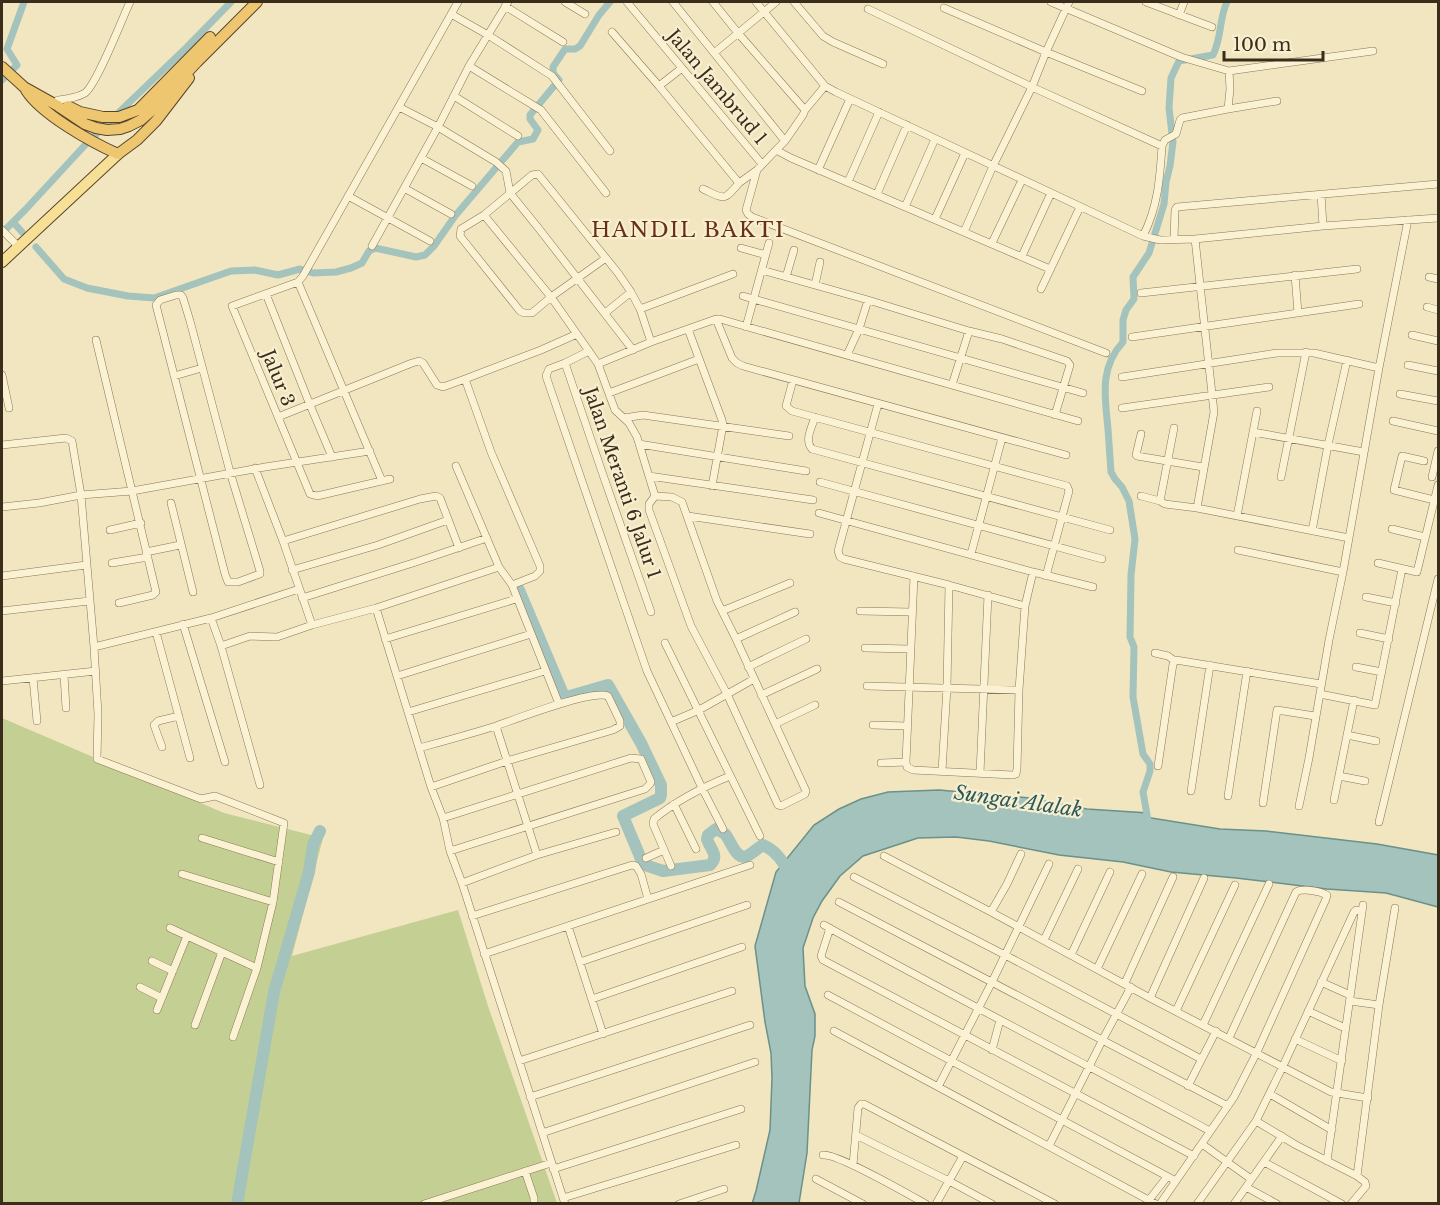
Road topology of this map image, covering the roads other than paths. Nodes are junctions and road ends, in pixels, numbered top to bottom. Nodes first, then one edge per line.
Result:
1 (130, 2) edge
2 (247, 2) edge
3 (257, 2) edge
4 (458, 2) edge
5 (565, 2) edge
6 (627, 2) edge
7 (674, 2) edge
8 (713, 2) edge
9 (756, 2) edge
10 (776, 2) edge
11 (794, 2) edge
12 (1051, 2) edge
13 (1146, 2) edge
14 (1185, 2) edge
15 (507, 4) edge
16 (1067, 5) edge
17 (944, 8) dead end
18 (868, 9) dead end
19 (764, 12) junction
20 (451, 14) junction
21 (585, 14) dead end
22 (1179, 15) junction
23 (1212, 27) dead end
24 (612, 33) dead end
25 (738, 33) junction
26 (488, 35) junction
27 (563, 42) dead end
28 (1372, 51) dead end
29 (714, 52) junction
30 (1046, 52) junction
31 (196, 62) junction
32 (883, 64) dead end
33 (470, 66) junction
34 (682, 68) junction
35 (7, 69) edge
36 (1229, 71) junction
37 (659, 86) junction
38 (825, 86) junction
39 (24, 87) junction
40 (1032, 87) junction
41 (1142, 91) dead end
42 (454, 96) junction
43 (850, 99) junction
44 (1277, 101) dead end
45 (59, 103) junction
46 (399, 107) junction
47 (147, 108) junction
48 (1228, 109) junction
49 (805, 110) junction
50 (879, 112) junction
51 (907, 125) junction
52 (438, 127) junction
53 (518, 136) dead end
54 (935, 139) junction
55 (785, 141) junction
56 (1162, 146) junction
57 (776, 150) junction
58 (610, 151) dead end
59 (965, 153) junction
60 (118, 154) junction
61 (421, 158) junction
62 (993, 166) junction
63 (760, 167) junction
64 (818, 170) junction
65 (1022, 180) junction
66 (848, 182) junction
67 (740, 183) junction
68 (1438, 184) edge
69 (472, 186) dead end
70 (404, 188) junction
71 (703, 189) dead end
72 (510, 193) junction
73 (606, 193) dead end
74 (1051, 193) junction
75 (877, 194) junction
76 (1321, 194) junction
77 (348, 196) junction
78 (905, 207) junction
79 (1080, 207) junction
80 (451, 214) dead end
81 (484, 214) junction
82 (388, 217) junction
83 (1438, 218) edge
84 (934, 219) junction
85 (1408, 220) junction
86 (1323, 226) junction
87 (964, 232) junction
88 (4, 233) edge
89 (1145, 236) junction
90 (1174, 239) junction
91 (1195, 239) junction
92 (430, 241) dead end
93 (769, 243) dead end
94 (992, 243) junction
95 (18, 246) junction
96 (372, 246) dead end
97 (741, 248) dead end
98 (794, 250) dead end
99 (766, 255) junction
100 (1022, 256) junction
101 (606, 258) junction
102 (2, 262) edge
103 (820, 262) dead end
104 (1050, 269) junction
105 (1357, 269) dead end
106 (762, 270) junction
107 (734, 274) dead end
108 (1295, 275) junction
109 (786, 277) junction
110 (1430, 277) dead end
111 (577, 278) junction
112 (1438, 279) edge
113 (298, 282) junction
114 (815, 285) junction
115 (1200, 287) junction
116 (1041, 289) dead end
117 (631, 292) junction
118 (1141, 292) dead end
119 (266, 294) junction
120 (743, 296) dead end
121 (551, 297) junction
122 (754, 298) junction
123 (868, 300) junction
124 (1359, 304) dead end
125 (1426, 307) dead end
126 (640, 309) junction
127 (1438, 310) edge
128 (605, 313) junction
129 (1298, 313) junction
130 (716, 319) junction
131 (746, 327) junction
132 (1204, 327) junction
133 (688, 329) junction
134 (859, 329) junction
135 (969, 331) junction
136 (577, 334) junction
137 (1412, 335) dead end
138 (1132, 337) dead end
139 (96, 340) dead end
140 (1438, 341) edge
141 (651, 342) junction
142 (633, 350) junction
143 (589, 351) junction
144 (1106, 352) dead end
145 (1306, 352) junction
146 (847, 355) junction
147 (961, 357) junction
148 (699, 359) junction
149 (1347, 360) junction
150 (566, 363) junction
151 (598, 364) junction
152 (1209, 364) junction
153 (1408, 365) dead end
154 (202, 368) junction
155 (1379, 368) junction
156 (1438, 371) edge
157 (2, 375) edge
158 (174, 376) junction
159 (1122, 377) dead end
160 (465, 379) junction
161 (793, 380) junction
162 (952, 385) junction
163 (1064, 387) junction
164 (1269, 387) dead end
165 (344, 390) junction
166 (609, 393) junction
167 (1083, 393) dead end
168 (1212, 394) junction
169 (1400, 394) dead end
170 (1438, 401) edge
171 (878, 404) junction
172 (310, 405) junction
173 (9, 408) dead end
174 (1122, 408) dead end
175 (1257, 411) dead end
176 (1055, 415) junction
177 (278, 417) junction
178 (815, 417) junction
179 (624, 418) junction
180 (1078, 421) dead end
181 (1393, 421) dead end
182 (723, 425) junction
183 (1174, 428) dead end
184 (1438, 431) edge
185 (870, 432) junction
186 (1253, 432) junction
187 (1142, 434) dead end
188 (789, 436) dead end
189 (1002, 438) junction
190 (1289, 438) junction
191 (639, 444) junction
192 (2, 445) edge
193 (1328, 445) junction
194 (370, 451) junction
195 (1438, 451) edge
196 (1364, 452) junction
197 (1066, 455) dead end
198 (717, 456) junction
199 (333, 457) junction
200 (297, 461) junction
201 (1424, 461) dead end
202 (1169, 462) junction
203 (862, 463) junction
204 (456, 466) dead end
205 (995, 467) junction
206 (1203, 467) junction
207 (255, 468) junction
208 (806, 471) dead end
209 (230, 472) junction
210 (649, 476) junction
211 (1281, 477) dead end
212 (1432, 477) dead end
213 (200, 478) junction
214 (820, 482) dead end
215 (1438, 485) edge
216 (712, 486) junction
217 (132, 491) junction
218 (855, 491) junction
219 (81, 495) junction
220 (655, 496) junction
221 (986, 496) junction
222 (1141, 496) dead end
223 (813, 500) dead end
224 (1434, 500) junction
225 (1161, 501) junction
226 (171, 503) dead end
227 (2, 507) edge
228 (1197, 508) junction
229 (819, 513) dead end
230 (688, 516) junction
231 (1237, 516) junction
232 (1062, 517) junction
233 (448, 520) junction
234 (847, 520) junction
235 (141, 523) junction
236 (978, 525) junction
237 (1392, 529) dead end
238 (110, 530) dead end
239 (1110, 530) dead end
240 (1312, 531) junction
241 (810, 534) dead end
242 (1425, 537) junction
243 (487, 538) junction
244 (1349, 538) junction
245 (283, 541) junction
246 (180, 545) junction
247 (1054, 547) junction
248 (459, 548) junction
249 (1238, 550) dead end
250 (147, 554) junction
251 (970, 554) junction
252 (1102, 559) dead end
253 (112, 563) dead end
254 (1378, 563) dead end
255 (86, 565) junction
256 (499, 567) junction
257 (1402, 569) junction
258 (292, 570) junction
259 (1033, 572) junction
260 (1343, 572) junction
261 (2, 576) edge
262 (914, 576) junction
263 (1046, 576) junction
264 (1438, 579) edge
265 (790, 583) dead end
266 (512, 585) junction
267 (949, 585) junction
268 (1093, 587) dead end
269 (299, 589) junction
270 (193, 592) dead end
271 (988, 595) junction
272 (1366, 597) dead end
273 (302, 598) junction
274 (516, 599) junction
275 (89, 601) junction
276 (119, 603) dead end
277 (1396, 603) junction
278 (1025, 606) junction
279 (376, 608) junction
280 (2, 611) edge
281 (722, 611) junction
282 (860, 611) dead end
283 (651, 612) dead end
284 (795, 612) dead end
285 (911, 612) junction
286 (211, 618) junction
287 (183, 624) junction
288 (312, 625) junction
289 (156, 632) junction
290 (1360, 633) dead end
291 (531, 634) junction
292 (385, 639) junction
293 (736, 639) junction
294 (806, 639) dead end
295 (1389, 639) junction
296 (665, 643) dead end
297 (221, 646) junction
298 (93, 647) junction
299 (865, 648) dead end
300 (910, 649) junction
301 (1155, 653) dead end
302 (1175, 661) junction
303 (1210, 665) junction
304 (748, 666) junction
305 (1356, 667) dead end
306 (817, 669) dead end
307 (96, 671) junction
308 (545, 671) junction
309 (1248, 671) junction
310 (1382, 672) junction
311 (64, 675) junction
312 (397, 676) junction
313 (33, 678) junction
314 (754, 679) junction
315 (2, 681) edge
316 (1322, 684) junction
317 (867, 686) dead end
318 (909, 686) junction
319 (947, 687) junction
320 (984, 688) junction
321 (1019, 690) junction
322 (1320, 693) junction
323 (727, 694) junction
324 (761, 695) junction
325 (1354, 700) junction
326 (560, 704) junction
327 (815, 705) dead end
328 (66, 708) dead end
329 (699, 710) junction
330 (408, 712) junction
331 (179, 716) junction
332 (1315, 716) junction
333 (37, 721) dead end
334 (671, 722) junction
335 (775, 724) junction
336 (873, 725) dead end
337 (496, 726) junction
338 (907, 726) junction
339 (1347, 735) junction
340 (1376, 741) dead end
341 (162, 747) dead end
342 (419, 748) junction
343 (190, 758) dead end
344 (507, 761) junction
345 (225, 762) dead end
346 (881, 762) dead end
347 (906, 762) junction
348 (1158, 766) dead end
349 (942, 771) junction
350 (980, 773) junction
351 (730, 776) junction
352 (1339, 776) junction
353 (1365, 781) dead end
354 (260, 785) dead end
355 (431, 787) junction
356 (702, 788) junction
357 (1191, 791) dead end
358 (518, 794) junction
359 (1228, 795) dead end
360 (1334, 800) dead end
361 (1263, 803) dead end
362 (674, 804) junction
363 (1299, 806) dead end
364 (442, 818) junction
365 (1379, 822) dead end
366 (529, 826) junction
367 (723, 829) dead end
368 (616, 832) dead end
369 (760, 836) dead end
370 (202, 838) dead end
371 (696, 849) dead end
372 (664, 850) junction
373 (450, 851) junction
374 (1021, 854) dead end
375 (537, 855) junction
376 (884, 856) dead end
377 (646, 858) dead end
378 (279, 862) junction
379 (1049, 864) dead end
380 (750, 865) dead end
381 (671, 866) dead end
382 (1078, 869) dead end
383 (1110, 872) dead end
384 (182, 874) dead end
385 (1142, 874) dead end
386 (854, 877) dead end
387 (1173, 877) dead end
388 (1204, 878) dead end
389 (462, 883) junction
390 (1269, 884) dead end
391 (1235, 885) dead end
392 (648, 899) junction
393 (273, 902) junction
394 (839, 902) dead end
395 (747, 904) dead end
396 (1395, 908) dead end
397 (991, 912) junction
398 (472, 916) junction
399 (568, 926) junction
400 (1019, 927) junction
401 (170, 928) dead end
402 (187, 936) junction
403 (1044, 940) junction
404 (742, 947) dead end
405 (222, 952) junction
406 (484, 954) junction
407 (1005, 955) junction
408 (1071, 955) junction
409 (152, 961) dead end
410 (580, 962) junction
411 (257, 968) junction
412 (1097, 969) junction
413 (173, 971) junction
414 (992, 982) junction
415 (1321, 982) junction
416 (1128, 985) junction
417 (140, 987) dead end
418 (732, 991) dead end
419 (828, 995) dead end
420 (162, 998) junction
421 (1150, 998) junction
422 (1350, 998) junction
423 (592, 999) junction
424 (1379, 1005) junction
425 (977, 1009) junction
426 (158, 1010) dead end
427 (1176, 1011) junction
428 (1308, 1011) junction
429 (1116, 1014) junction
430 (1000, 1020) junction
431 (195, 1025) dead end
432 (750, 1025) dead end
433 (1203, 1025) junction
434 (1346, 1028) junction
435 (1216, 1031) junction
436 (834, 1032) dead end
437 (603, 1034) junction
438 (964, 1035) junction
439 (233, 1037) dead end
440 (1229, 1038) junction
441 (1102, 1039) junction
442 (1295, 1039) junction
443 (992, 1050) junction
444 (1257, 1052) junction
445 (1201, 1059) junction
446 (519, 1061) junction
447 (1342, 1061) junction
448 (755, 1062) dead end
449 (950, 1062) junction
450 (1089, 1066) junction
451 (1283, 1066) junction
452 (1188, 1086) junction
453 (938, 1087) junction
454 (1338, 1093) junction
455 (1076, 1094) junction
456 (1270, 1094) junction
457 (530, 1097) junction
458 (1368, 1098) junction
459 (1228, 1106) junction
460 (741, 1110) dead end
461 (1062, 1120) junction
462 (1256, 1122) junction
463 (1332, 1130) junction
464 (1210, 1131) junction
465 (542, 1133) junction
466 (856, 1136) junction
467 (1282, 1137) junction
468 (1203, 1144) junction
469 (736, 1145) dead end
470 (1049, 1146) junction
471 (823, 1155) dead end
472 (963, 1156) junction
473 (1194, 1156) junction
474 (1226, 1161) junction
475 (1327, 1161) junction
476 (1264, 1162) junction
477 (853, 1165) junction
478 (552, 1166) junction
479 (525, 1171) junction
480 (1357, 1176) junction
481 (1167, 1177) junction
482 (816, 1179) dead end
483 (1251, 1179) junction
484 (949, 1181) junction
485 (1176, 1181) junction
486 (1246, 1187) junction
487 (724, 1189) dead end
488 (564, 1201) edge
489 (1155, 1202) edge
490 (424, 1203) edge
491 (534, 1203) edge
492 (679, 1203) edge
493 (863, 1203) edge
494 (926, 1203) edge
495 (936, 1203) edge
496 (992, 1203) edge
497 (1055, 1203) edge
498 (1197, 1203) edge
499 (1234, 1203) edge
500 (1276, 1203) edge
501 (1342, 1203) edge
502 (1351, 1203) edge

1 - 45 street
2 - 47 highway
3 - 31 highway
4 - 20 street
5 - 21 street
6 - 34 street, Jalan Jambrud 1
7 - 29 street
8 - 25 street
9 - 19 street
10 - 19 street
11 - 32 street
12 - 16 street
13 - 22 street
14 - 22 street
15 - 26 street
15 - 27 street
16 - 30 street
16 - 36 street
17 - 30 street
18 - 40 street
19 - 25 street
19 - 38 street
20 - 26 street
20 - 46 street
22 - 23 street
24 - 37 street
25 - 29 street
25 - 49 street
26 - 33 street
26 - 58 street
28 - 36 street
29 - 55 street
30 - 40 street
30 - 41 street
31 - 47 highway
31 - 60 highway
33 - 42 street
33 - 73 street
34 - 37 street
34 - 63 street, Jalan Jambrud 1
35 - 39 highway
35 - 45 highway
36 - 48 street
37 - 67 street
38 - 43 street
38 - 49 street
39 - 45 highway
39 - 60 highway
40 - 56 street
40 - 62 street
42 - 52 street
42 - 53 street
43 - 50 street
43 - 64 street
44 - 48 street
45 - 47 highway
46 - 52 street
46 - 77 street
48 - 56 street
49 - 55 street
50 - 51 street
50 - 66 street
51 - 54 street
51 - 75 street
52 - 61 street
52 - 72 street
54 - 59 street
54 - 78 street
55 - 57 street
56 - 89 street
57 - 63 street
57 - 64 street
59 - 62 street
59 - 84 street
60 - 95 main road
61 - 69 street
61 - 70 street
62 - 65 street
62 - 87 street
63 - 67 street
63 - 144 street
64 - 66 street
65 - 74 street
65 - 94 street
66 - 75 street
67 - 71 street
68 - 76 street
70 - 80 street
70 - 82 street
72 - 81 street
72 - 101 street
72 - 111 street
74 - 79 street
74 - 100 street
75 - 78 street
76 - 86 street
76 - 90 street
77 - 82 street
77 - 113 street
78 - 84 street
79 - 89 street
79 - 104 street
81 - 121 street
81 - 121 street
82 - 92 street
82 - 96 street
83 - 85 street
84 - 87 street
85 - 86 street
85 - 155 street
86 - 91 street
87 - 94 street
88 - 95 street
89 - 90 street
90 - 91 street
91 - 115 street
93 - 99 street
94 - 100 street
95 - 102 main road
97 - 99 street
98 - 109 street
99 - 106 street
100 - 104 street
101 - 111 street
101 - 117 street
103 - 114 street
104 - 116 street
105 - 108 street
106 - 109 street
106 - 122 street
107 - 126 street
108 - 115 street
108 - 129 street
109 - 114 street
110 - 112 street
111 - 121 street
111 - 128 street
113 - 119 street
113 - 165 street
114 - 123 street
115 - 118 street
115 - 132 street
117 - 126 street
117 - 128 street
119 - 172 street
119 - 177 street, Jalur 3
120 - 122 street
121 - 136 street
122 - 131 street
122 - 134 street
123 - 134 street
123 - 135 street
124 - 129 street
125 - 127 street
126 - 141 street
128 - 142 street
129 - 132 street
130 - 131 street
130 - 133 street
130 - 161 street
131 - 146 street
132 - 138 street
132 - 152 street
133 - 141 street
133 - 148 street
134 - 146 street
134 - 147 street
135 - 147 street
135 - 163 street
136 - 143 street
136 - 160 street
137 - 140 street
139 - 217 street
141 - 142 street
142 - 151 street
143 - 150 street
143 - 151 street
145 - 149 street
145 - 152 street
145 - 190 street
146 - 162 street
147 - 162 street
147 - 163 street
148 - 166 street
148 - 182 street
149 - 155 street
149 - 193 street
150 - 283 street, Jalan Meranti 6 Jalur 1
150 - 334 street
151 - 166 street
152 - 159 street
152 - 168 street
153 - 156 street
154 - 158 street
154 - 158 street
154 - 209 street
155 - 196 street
157 - 173 street
158 - 213 street
160 - 165 street
160 - 266 street
161 - 171 street
161 - 178 street
162 - 176 street
163 - 167 street
163 - 176 street
164 - 168 street
165 - 172 street
165 - 194 street
166 - 179 street
168 - 174 street
168 - 206 street
169 - 170 street
171 - 185 street
171 - 189 street
172 - 177 street
172 - 199 street
175 - 186 street
176 - 180 street
177 - 200 street, Jalur 3
178 - 185 street
178 - 203 street
179 - 182 street
179 - 191 street
181 - 184 street
182 - 188 street
182 - 198 street
183 - 202 street
185 - 203 street
185 - 205 street
186 - 190 street
186 - 231 street
187 - 202 street
189 - 197 street
189 - 205 street
190 - 193 street
190 - 211 street
191 - 198 street
191 - 210 street
192 - 219 street
193 - 196 street
193 - 240 street
194 - 199 street
194 - 200 street, Jalur 3
195 - 212 street
196 - 244 street
198 - 208 street
198 - 216 street
199 - 200 street
200 - 207 street
201 - 224 street
202 - 206 street
202 - 225 street
203 - 218 street
203 - 221 street
204 - 243 street
205 - 221 street
205 - 232 street
206 - 228 street
207 - 209 street
207 - 245 street
209 - 213 street
209 - 213 street
210 - 216 street
210 - 220 street
213 - 217 street
214 - 218 street
215 - 224 street
216 - 223 street
217 - 219 street
217 - 235 street
218 - 234 street
218 - 236 street
219 - 227 street
219 - 255 street
220 - 230 street
220 - 323 street
221 - 232 street
221 - 236 street
222 - 225 street
224 - 242 street
225 - 228 street
226 - 246 street
228 - 231 street
229 - 234 street
230 - 241 street
230 - 281 street
231 - 240 street
232 - 239 street
232 - 247 street
233 - 245 street
233 - 248 street
233 - 258 street
234 - 251 street
234 - 262 street
235 - 238 street
235 - 250 street
236 - 247 street
236 - 251 street
237 - 242 street
240 - 244 street
242 - 257 street
243 - 248 street
243 - 256 street
244 - 260 street
245 - 258 street
246 - 250 street
246 - 270 street
247 - 252 street
247 - 263 street
248 - 273 street
249 - 260 street
250 - 253 street
250 - 276 street
251 - 259 street
254 - 257 street
255 - 261 street
255 - 275 street
256 - 266 street
256 - 279 street
257 - 277 street
258 - 269 street
259 - 263 street
259 - 278 street
260 - 316 street
262 - 267 street
262 - 285 street
263 - 268 street
264 - 365 street
265 - 281 street
266 - 274 street
267 - 271 street
267 - 319 street
269 - 273 street
269 - 286 street
271 - 278 street
271 - 320 street
272 - 277 street
273 - 288 street
274 - 291 street
274 - 292 street
275 - 280 street
275 - 298 street
277 - 295 street
278 - 321 street
279 - 288 street
279 - 292 street
281 - 293 street
282 - 285 street
284 - 293 street
285 - 300 street
286 - 287 street
286 - 297 street
287 - 289 street
287 - 345 street
288 - 297 street
289 - 298 street
289 - 331 street
290 - 295 street
291 - 308 street
291 - 312 street
292 - 312 street
293 - 304 street
294 - 304 street
295 - 310 street
296 - 329 street
297 - 354 street
298 - 307 street
299 - 300 street
300 - 318 street
301 - 302 street
302 - 303 street
302 - 348 street
303 - 309 street
303 - 357 street
304 - 314 street
305 - 310 street
306 - 324 street
307 - 311 street
307 - 378 street
308 - 326 street
308 - 330 street
309 - 316 street
309 - 359 street
310 - 325 street
311 - 313 street
311 - 328 street
312 - 330 street
313 - 315 street
313 - 333 street
314 - 323 street
314 - 324 street
316 - 322 street
317 - 318 street
318 - 319 street
318 - 338 street
319 - 320 street
319 - 349 street
320 - 321 street
320 - 350 street
321 - 350 street
322 - 325 street
322 - 332 street
323 - 329 street
323 - 335 street
324 - 335 street
325 - 339 street
326 - 337 street
326 - 344 street
327 - 335 street
329 - 334 street
329 - 351 street
330 - 342 street
331 - 341 street
331 - 343 street
332 - 361 street
332 - 363 street
334 - 356 street
336 - 338 street
337 - 342 street
337 - 344 street
338 - 347 street
339 - 340 street
339 - 352 street
342 - 355 street
344 - 355 street
344 - 358 street
346 - 347 street
347 - 349 street
349 - 350 street
351 - 356 street
351 - 369 street
352 - 353 street
352 - 360 street
355 - 364 street
356 - 362 street
356 - 367 street
358 - 364 street
358 - 366 street
358 - 366 street
362 - 371 street
362 - 372 street
364 - 373 street
366 - 373 street
366 - 375 street
368 - 375 street
370 - 378 street
372 - 377 street
372 - 381 street
373 - 389 street
374 - 397 street
375 - 389 street
376 - 397 street
378 - 393 street
379 - 400 street
380 - 392 street
382 - 403 street
383 - 408 street
384 - 393 street
385 - 412 street
386 - 407 street
387 - 416 street
388 - 421 street
389 - 398 street
390 - 433 street
391 - 427 street
392 - 398 street
392 - 399 street
393 - 411 street
394 - 414 street
395 - 410 street
396 - 424 street
397 - 400 street
398 - 406 street
399 - 406 street
399 - 410 street
400 - 403 street
400 - 407 street
401 - 402 street
402 - 405 street
402 - 413 street
403 - 408 street
404 - 423 street
405 - 411 street
405 - 431 street
406 - 446 street
407 - 414 street
407 - 429 street
408 - 412 street
409 - 413 street
410 - 423 street
411 - 439 street
412 - 416 street
413 - 420 street
414 - 425 street
414 - 441 street
415 - 422 street
415 - 422 street
415 - 428 street
416 - 421 street
416 - 429 street
417 - 420 street
418 - 437 street
419 - 449 street
420 - 426 street
421 - 427 street
422 - 424 street
422 - 434 street
423 - 437 street
424 - 458 street
425 - 430 street
425 - 438 street
425 - 438 street
427 - 433 street
428 - 434 street
428 - 442 street
429 - 441 street
429 - 445 street
430 - 443 street
430 - 450 street
432 - 457 street
433 - 435 street
434 - 447 street
435 - 440 street
435 - 445 street
436 - 453 street
437 - 446 street
438 - 443 street
438 - 449 street
440 - 444 street
440 - 444 street
441 - 450 street
441 - 452 street
442 - 447 street
442 - 451 street
443 - 455 street
444 - 451 street
444 - 459 street
445 - 452 street
446 - 457 street
447 - 454 street
448 - 465 street
449 - 453 street
449 - 461 street
450 - 455 street
450 - 464 street
451 - 454 street
451 - 456 street
452 - 459 street
453 - 470 street
454 - 458 street
454 - 463 street
455 - 461 street
455 - 473 street
456 - 462 street
456 - 463 street
457 - 465 street
458 - 480 street
459 - 464 street
460 - 478 street
461 - 470 street
461 - 481 street
462 - 467 street
462 - 474 street
463 - 475 street
464 - 468 street
465 - 478 street
466 - 472 street
466 - 477 street
466 - 484 street
467 - 475 street
467 - 476 street
468 - 473 street
468 - 474 street
469 - 488 street
470 - 489 street
471 - 477 street
472 - 484 street
472 - 497 street
473 - 485 street
474 - 483 street
474 - 498 street
475 - 480 street
476 - 483 street
476 - 501 street
477 - 494 street
478 - 479 street
478 - 488 street
479 - 490 street
479 - 491 street
480 - 502 street
481 - 485 street
481 - 489 street
482 - 493 street
483 - 486 street
484 - 495 street
484 - 496 street
485 - 489 street
486 - 499 street
486 - 500 street
487 - 492 street

